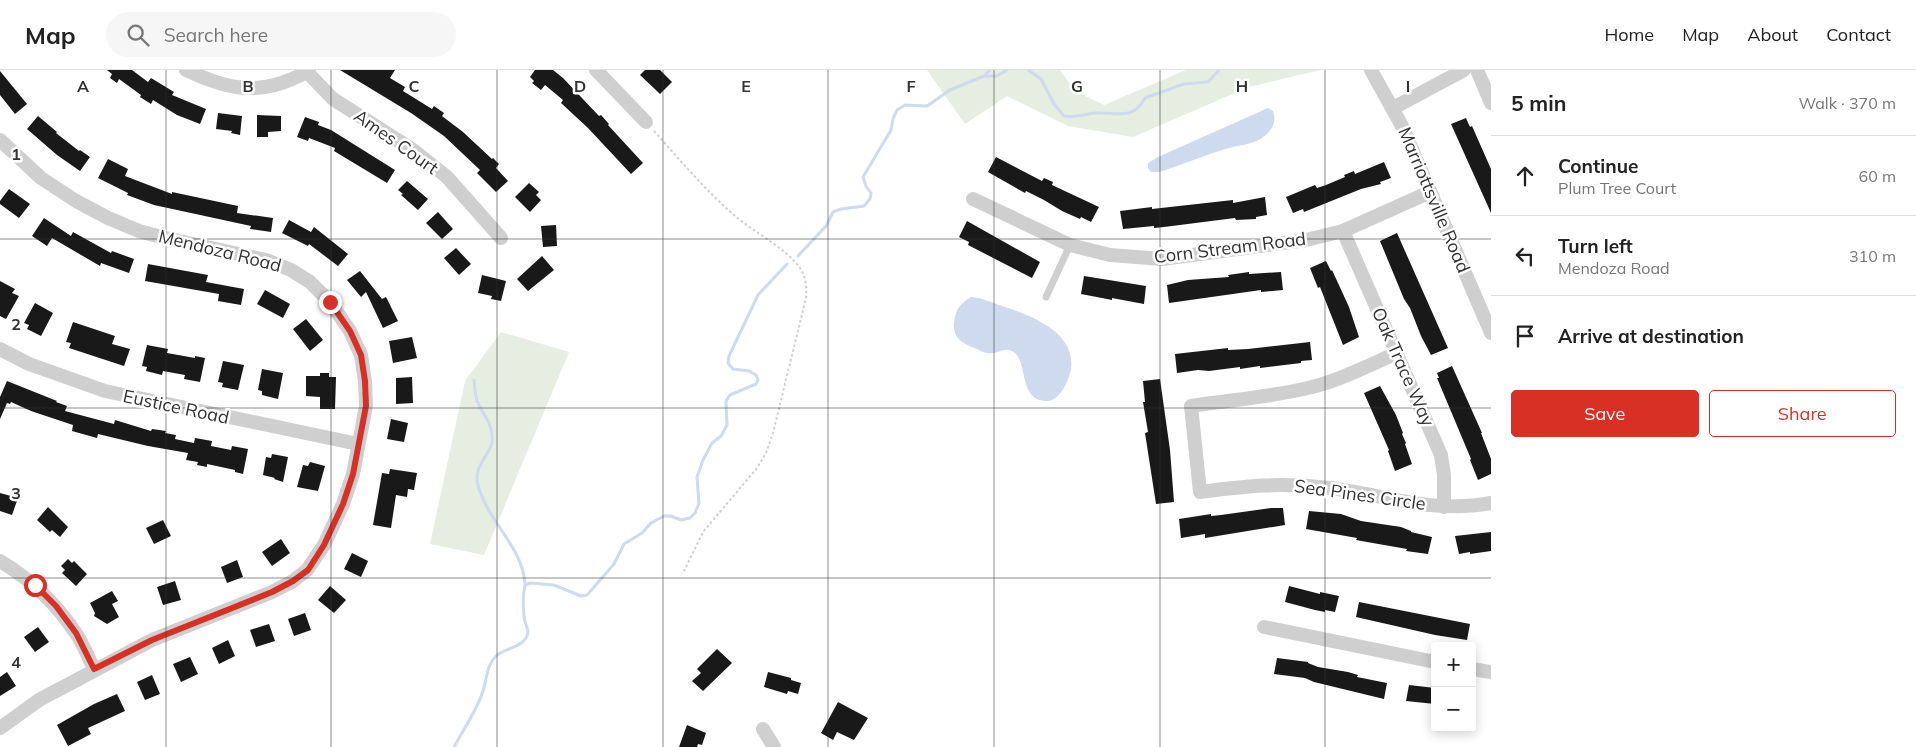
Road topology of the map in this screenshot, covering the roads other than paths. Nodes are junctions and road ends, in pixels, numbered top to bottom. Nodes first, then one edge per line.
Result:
1 (186, 70) edge
2 (596, 70) edge
3 (1371, 70) edge
4 (1464, 70) edge
5 (1476, 70) edge
6 (308, 71) edge
7 (1491, 103) edge
8 (1393, 108) junction
9 (646, 122) road end
10 (0, 140) edge
11 (1430, 192) junction
12 (973, 199) dead end
13 (1343, 231) junction
14 (501, 238) dead end
15 (1070, 245) junction
16 (1046, 297) dead end
17 (1491, 333) edge
18 (0, 349) edge
19 (1397, 353) junction
20 (358, 444) junction
21 (1491, 504) edge
22 (1444, 508) junction
23 (0, 561) edge
24 (1264, 627) dead end
25 (1431, 661) edge
26 (94, 669) junction
27 (1476, 670) edge
28 (1491, 672) edge
29 (0, 728) edge
30 (763, 729) dead end
31 (774, 747) edge

1 - 6 street
2 - 9 street
3 - 8 street, Marriottsville Road
4 - 8 street
5 - 7 street
6 - 14 street, Ames Court
8 - 11 street, Marriottsville Road
10 - 20 street, Mendoza Road
11 - 13 street, Corn Stream Road
11 - 17 street, Marriottsville Road
12 - 15 street, Corn Stream Road
13 - 15 street, Corn Stream Road
13 - 19 street, Oak Trace Way
15 - 16 lane
18 - 20 street, Eustice Road
19 - 22 street, Oak Trace Way
19 - 22 street, Sea Pines Circle
20 - 26 street, Mendoza Road
21 - 22 street, Sea Pines Circle
23 - 26 street
24 - 25 street
26 - 29 street, Mendoza Road
27 - 28 street
30 - 31 street

